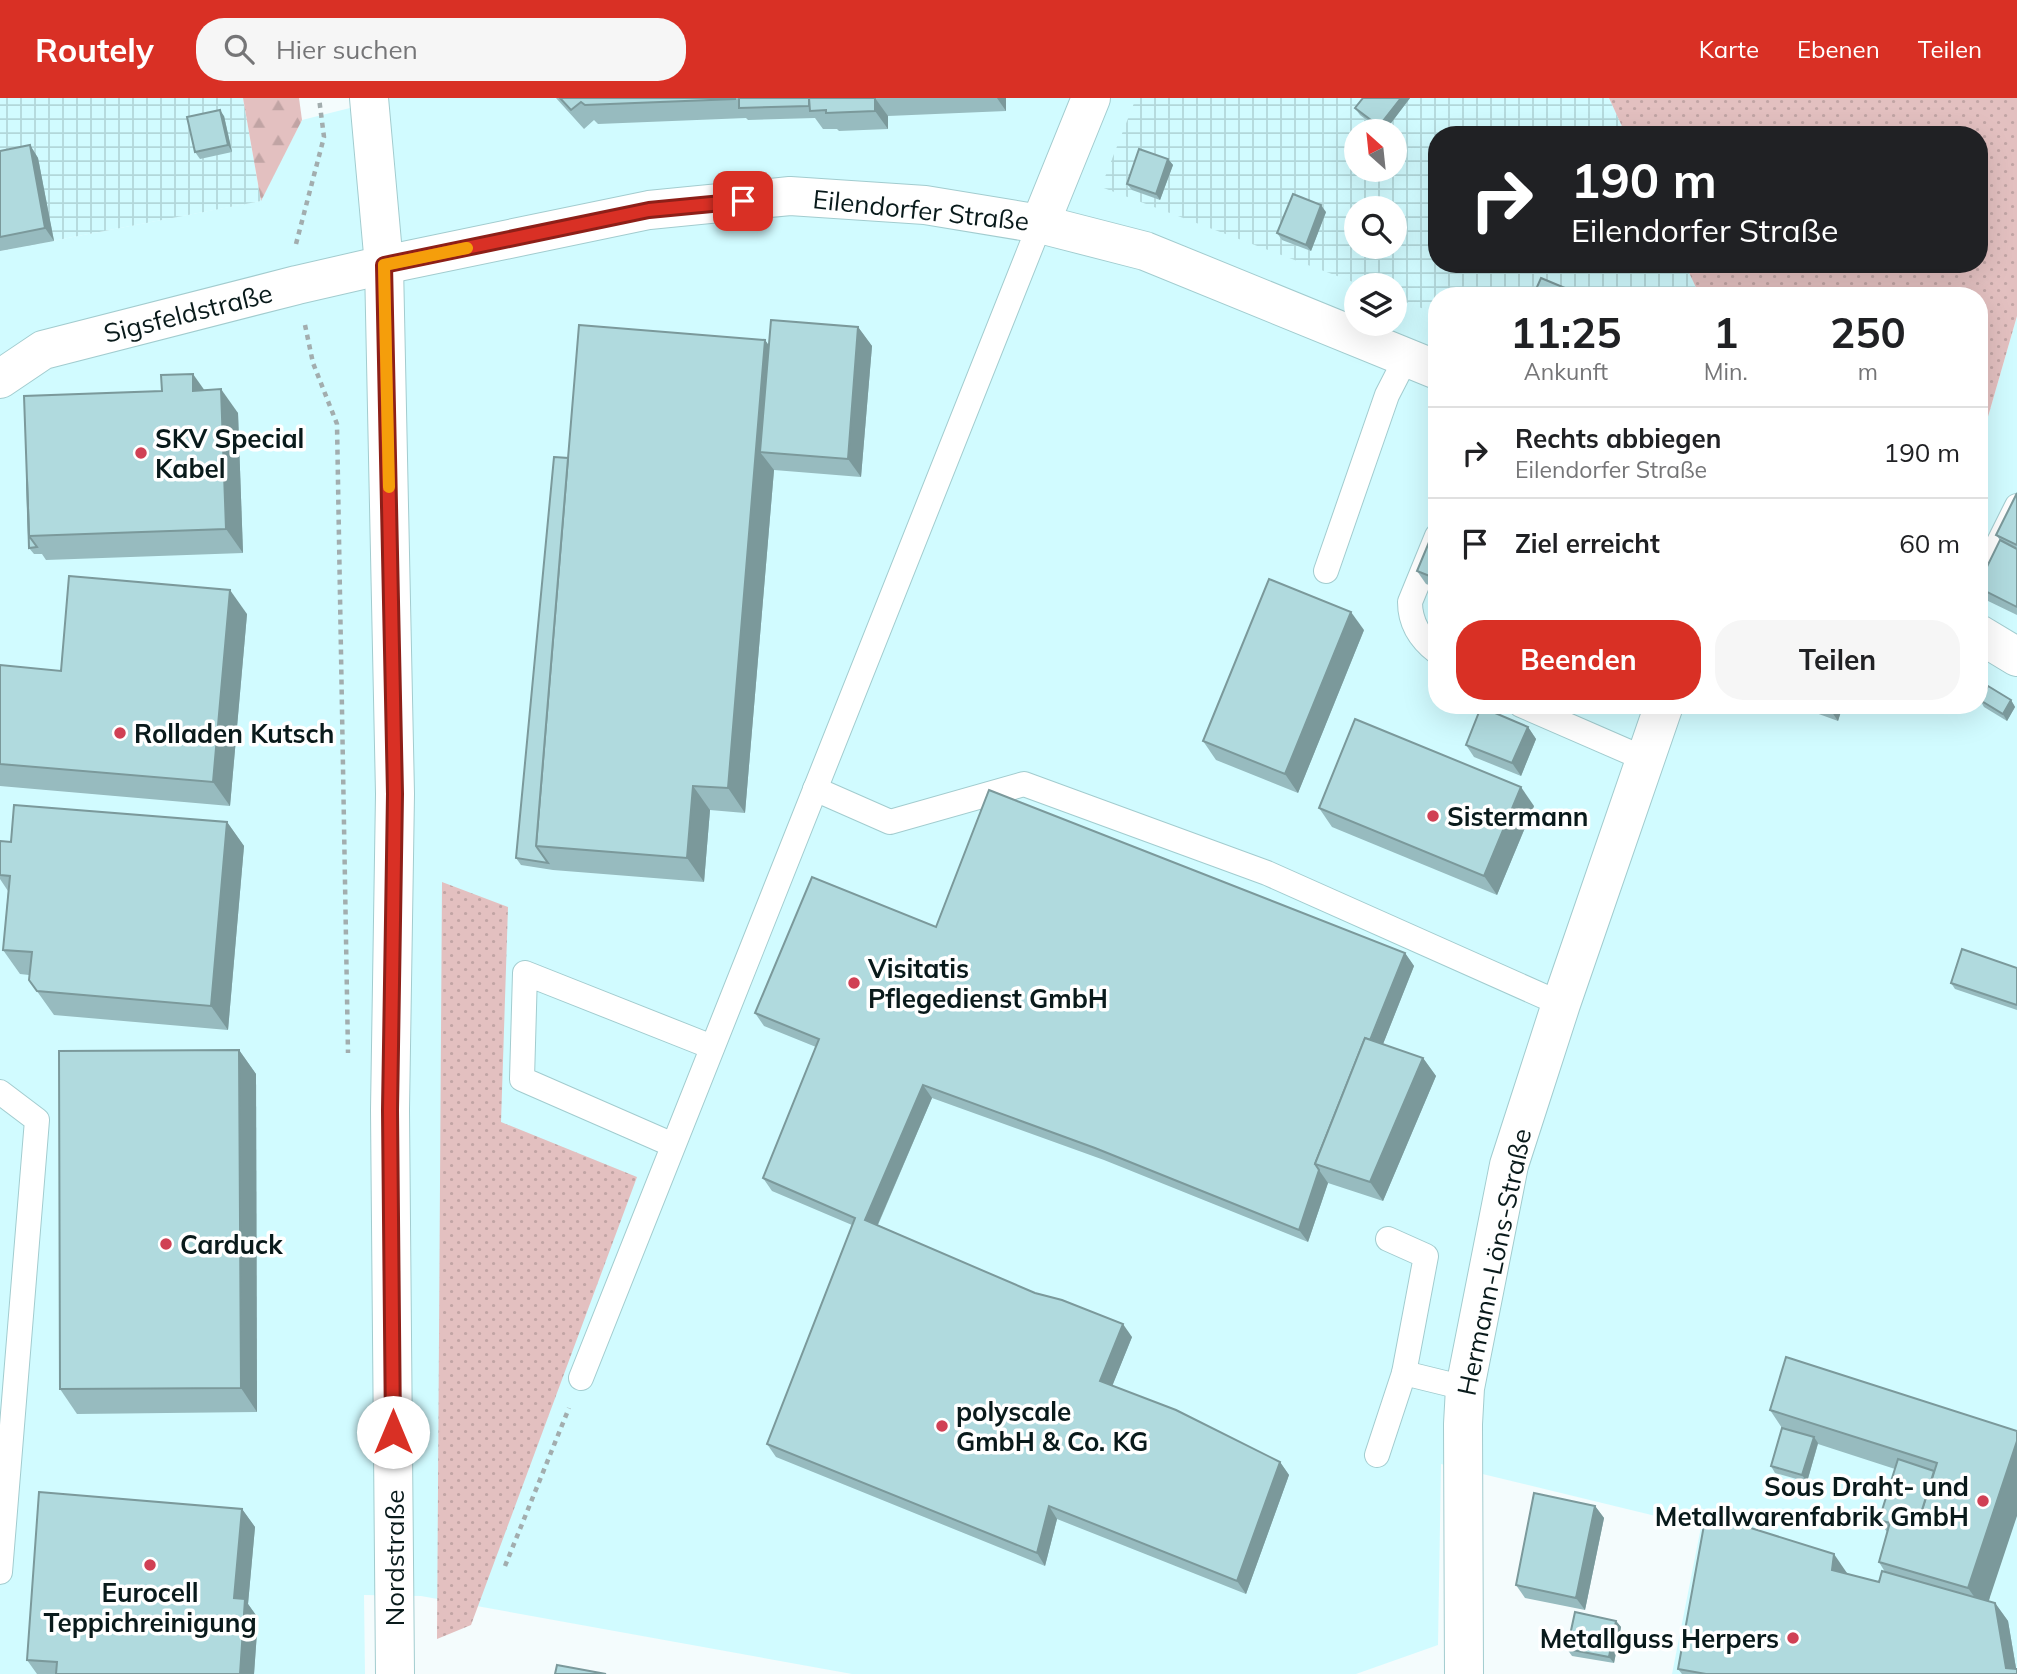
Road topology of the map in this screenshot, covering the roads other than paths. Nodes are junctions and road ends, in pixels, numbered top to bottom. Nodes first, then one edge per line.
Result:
1 (369, 98) edge
2 (1091, 98) edge
3 (1040, 224) junction
4 (384, 265) junction
5 (1422, 364) edge
6 (0, 379) edge
7 (2017, 506) edge
8 (1428, 558) edge
9 (1988, 564) edge
10 (1326, 571) dead end
11 (1988, 639) edge
12 (1428, 643) edge
13 (2017, 657) edge
14 (1542, 714) edge
15 (1661, 714) edge
16 (1645, 759) junction
17 (815, 789) junction
18 (1561, 1004) junction
19 (712, 1047) junction
20 (0, 1092) edge
21 (674, 1145) junction
22 (1388, 1239) dead end
23 (1404, 1373) junction
24 (581, 1378) road end
25 (1465, 1388) junction
26 (1377, 1455) dead end
27 (0, 1572) edge
28 (395, 1674) edge
29 (1464, 1674) edge

1 - 4 street, Nordstraße
2 - 3 street
3 - 4 street, Eilendorfer Straße
3 - 5 street, Eilendorfer Straße
3 - 17 lane
4 - 6 street, Sigsfeldstraße
4 - 28 street, Nordstraße
5 - 10 lane
7 - 9 lane
8 - 12 lane
11 - 13 street
14 - 16 lane
15 - 16 street, Hermann-Löns-Straße
16 - 18 street, Hermann-Löns-Straße
17 - 18 lane
17 - 19 lane
18 - 25 street, Hermann-Löns-Straße
19 - 21 lane
19 - 21 lane
20 - 27 lane
21 - 24 lane
22 - 23 lane
23 - 25 lane
23 - 26 lane
25 - 29 street, Hermann-Löns-Straße

